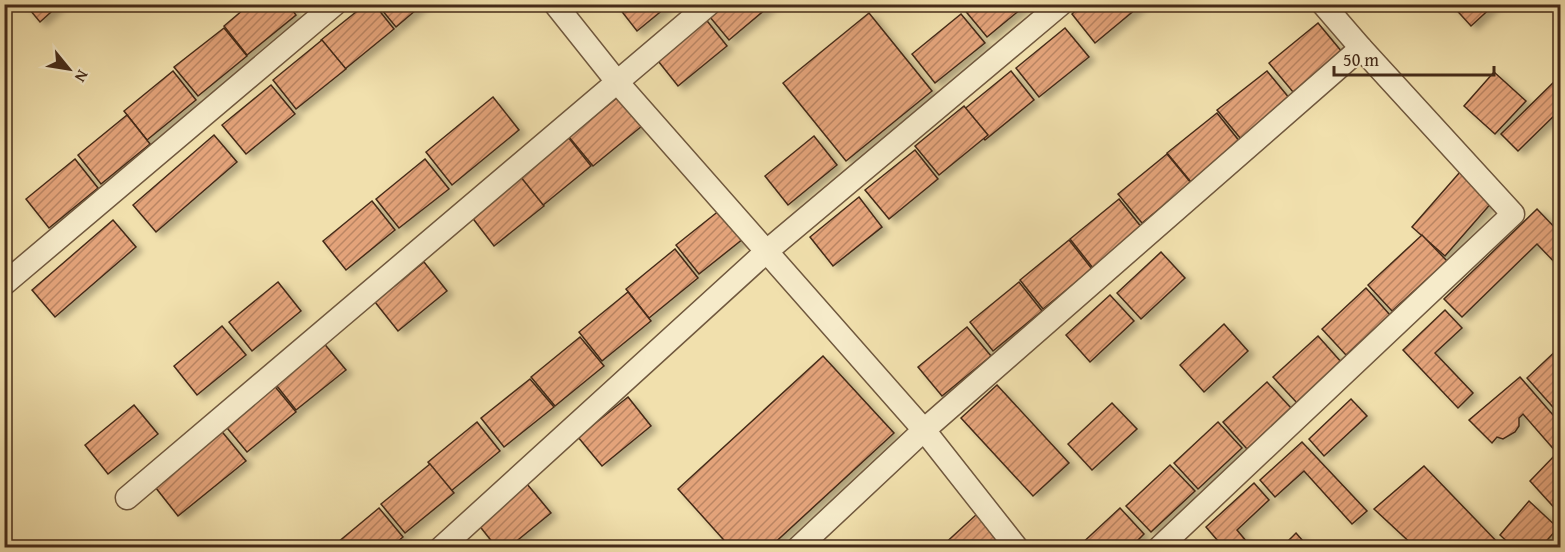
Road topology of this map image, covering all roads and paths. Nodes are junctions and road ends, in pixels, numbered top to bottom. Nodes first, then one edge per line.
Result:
1 (335, 4) edge
2 (555, 4) edge
3 (709, 4) edge
4 (1061, 4) edge
5 (1323, 4) edge
6 (1361, 48) junction
7 (618, 83) junction
8 (767, 251) junction
9 (4, 284) edge
10 (924, 430) junction
11 (126, 498) dead end
12 (441, 548) edge
13 (798, 548) edge
14 (1017, 548) edge
15 (1159, 548) edge

1 - 9 street
2 - 7 street
3 - 7 street
4 - 8 street
5 - 6 street
6 - 10 street
6 - 15 street
7 - 8 street
7 - 11 street
8 - 10 street
8 - 12 street
10 - 13 street
10 - 14 street

